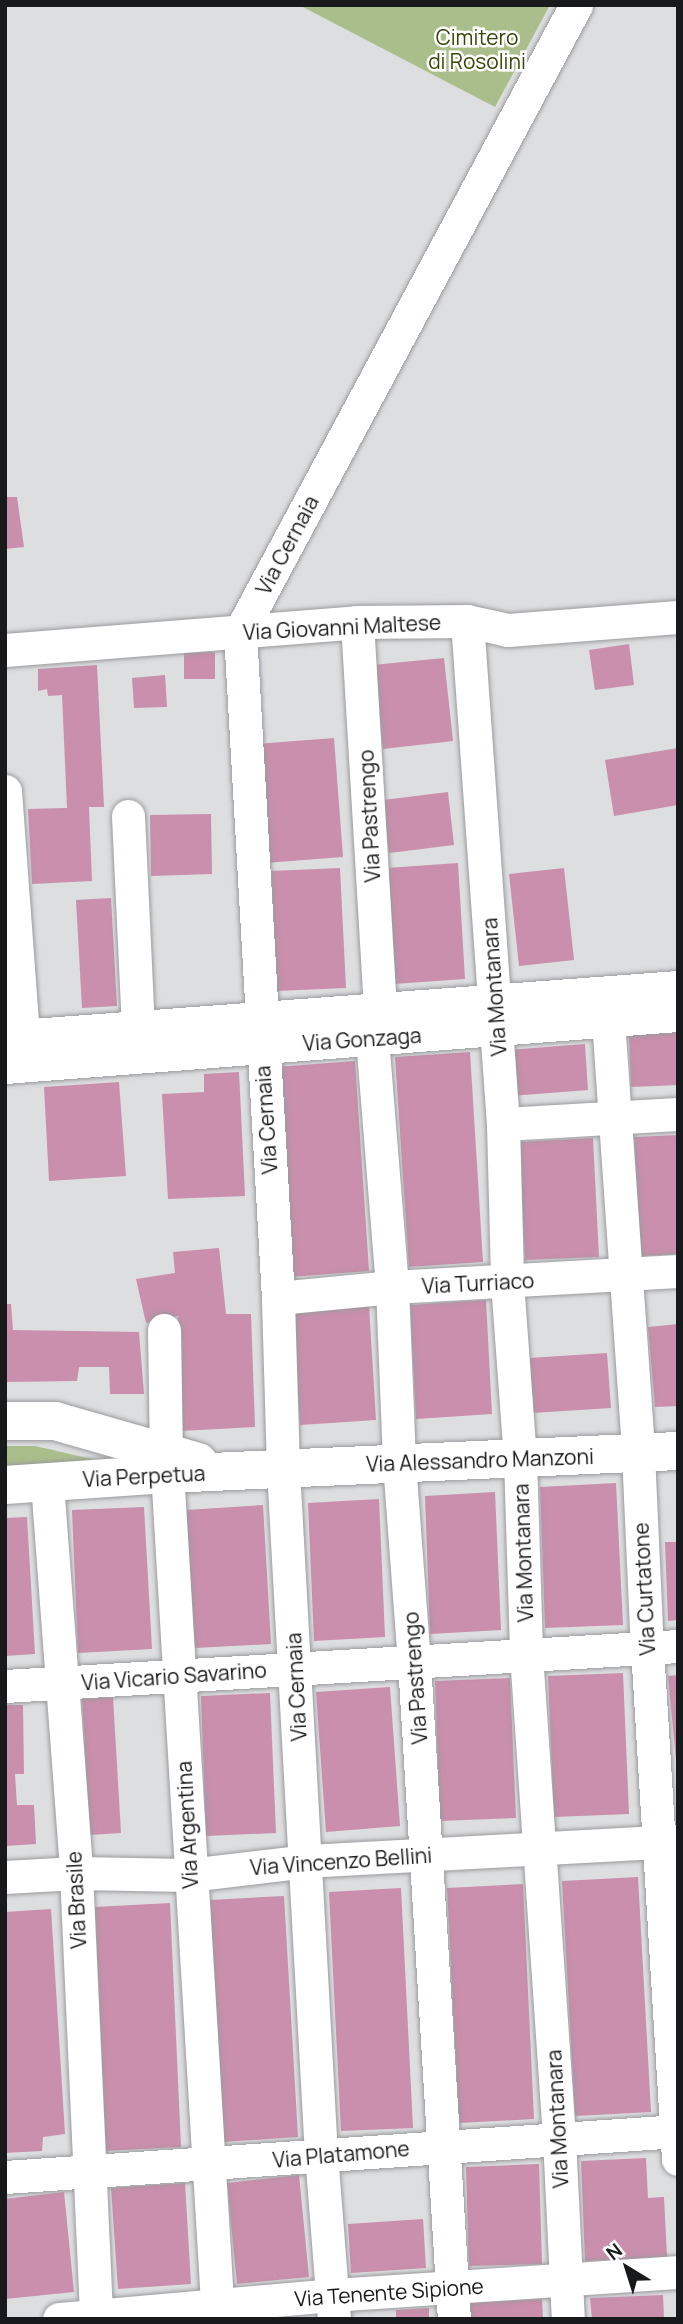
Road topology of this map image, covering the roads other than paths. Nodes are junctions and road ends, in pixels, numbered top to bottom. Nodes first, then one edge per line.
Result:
1 (576, 5) edge
2 (678, 617) edge
3 (467, 621) junction
4 (357, 622) junction
5 (240, 632) junction
6 (5, 650) edge
7 (5, 791) edge
8 (128, 816) dead end
9 (678, 987) edge
10 (496, 1015) junction
11 (678, 1015) edge
12 (608, 1020) junction
13 (376, 1024) junction
14 (138, 1027) junction
15 (261, 1032) junction
16 (14, 1037) edge
17 (5, 1067) edge
18 (678, 1114) edge
19 (615, 1118) junction
20 (503, 1124) junction
21 (678, 1271) edge
22 (624, 1273) junction
23 (506, 1282) junction
24 (392, 1287) junction
25 (278, 1297) junction
26 (164, 1330) dead end
27 (5, 1421) edge
28 (678, 1451) edge
29 (638, 1453) junction
30 (520, 1459) junction
31 (399, 1463) junction
32 (166, 1464) junction
33 (283, 1469) junction
34 (47, 1483) junction
35 (5, 1485) edge
36 (662, 1647) edge
37 (526, 1654) junction
38 (414, 1662) junction
39 (295, 1668) junction
40 (178, 1674) junction
41 (60, 1683) junction
42 (5, 1686) edge
43 (668, 1842) edge
44 (540, 1850) junction
45 (426, 1855) junction
46 (306, 1861) junction
47 (76, 1873) junction
48 (190, 1875) junction
49 (5, 1877) edge
50 (559, 2138) junction
51 (677, 2141) edge
52 (441, 2146) junction
53 (321, 2154) junction
54 (208, 2165) junction
55 (89, 2173) junction
56 (5, 2177) edge
57 (678, 2273) edge
58 (565, 2280) junction
59 (453, 2304) edge
60 (333, 2307) edge
61 (217, 2312) edge
62 (96, 2317) edge
63 (59, 2319) edge
64 (568, 2319) edge

1 - 5 street, Via Cernaia
2 - 3 street, Via Giovanni Maltese
3 - 4 street, Via Giovanni Maltese
3 - 10 street, Via Montanara
4 - 5 street, Via Giovanni Maltese
4 - 13 street, Via Pastrengo
5 - 6 street, Via Giovanni Maltese
5 - 15 street, Via Cernaia
7 - 16 street
8 - 14 street
9 - 10 street, Via Gonzaga
10 - 12 street, Via Gonzaga
10 - 13 street, Via Gonzaga
10 - 20 street, Via Montanara
11 - 12 street, Via Gonzaga
12 - 19 street, Via Curtatone
13 - 15 street, Via Gonzaga
13 - 24 street, Via Pastrengo
14 - 15 street, Via Gonzaga
14 - 16 street, Via Gonzaga
15 - 17 street, Via Gonzaga
15 - 25 street, Via Cernaia
18 - 19 street
19 - 20 street
19 - 22 street, Via Curtatone
20 - 23 street, Via Montanara
21 - 22 street, Via Turriaco
22 - 23 street, Via Turriaco
22 - 29 street, Via Curtatone
23 - 24 street, Via Turriaco
23 - 30 street, Via Montanara
24 - 25 street, Via Turriaco
24 - 31 street, Via Pastrengo
25 - 33 street, Via Cernaia
26 - 32 street, Via Argentina
27 - 32 street, Via Perpetua
28 - 29 street, Via Alessandro Manzoni
29 - 30 street, Via Alessandro Manzoni
29 - 36 street, Via Curtatone
30 - 31 street, Via Alessandro Manzoni
30 - 37 street, Via Montanara
31 - 33 street, Via Alessandro Manzoni
31 - 38 street, Via Pastrengo
32 - 33 street, Via Perpetua
32 - 34 street, Via Perpetua
32 - 40 street, Via Argentina
33 - 39 street, Via Cernaia
34 - 35 street, Via Perpetua
34 - 41 street, Via Brasile
36 - 37 street, Via Vicario Savarino
36 - 43 street, Via Curtatone
37 - 38 street, Via Vicario Savarino
37 - 44 street, Via Montanara
38 - 39 street, Via Vicario Savarino
38 - 45 street, Via Pastrengo
39 - 40 street, Via Vicario Savarino
39 - 46 street, Via Cernaia
40 - 41 street, Via Vicario Savarino
40 - 48 street, Via Argentina
41 - 42 street, Via Vicario Savarino
41 - 47 street, Via Brasile
43 - 44 street, Via Vincenzo Bellini
43 - 51 street, Via Curtatone
44 - 45 street, Via Vincenzo Bellini
44 - 50 street, Via Montanara
45 - 46 street, Via Vincenzo Bellini
45 - 52 street, Via Pastrengo
46 - 48 street, Via Vincenzo Bellini
46 - 53 street, Via Cernaia
47 - 48 street, Via Vincenzo Bellini
47 - 49 street, Via Vincenzo Bellini
47 - 55 street, Via Brasile
48 - 54 street, Via Argentina
50 - 51 street, Via Platamone
50 - 52 street, Via Platamone
50 - 58 street, Via Montanara
52 - 53 street, Via Platamone
52 - 59 street, Via Pastrengo
53 - 54 street, Via Platamone
53 - 60 street, Via Cernaia
54 - 55 street, Via Platamone
54 - 61 street, Via Argentina
55 - 56 street, Via Platamone
55 - 62 street, Via Brasile
57 - 58 street, Via Tenente Sipione
58 - 59 street, Via Tenente Sipione
58 - 64 street, Via Montanara
59 - 60 street, Via Tenente Sipione
60 - 61 street, Via Tenente Sipione
61 - 62 street, Via Tenente Sipione
62 - 63 street, Via Tenente Sipione

